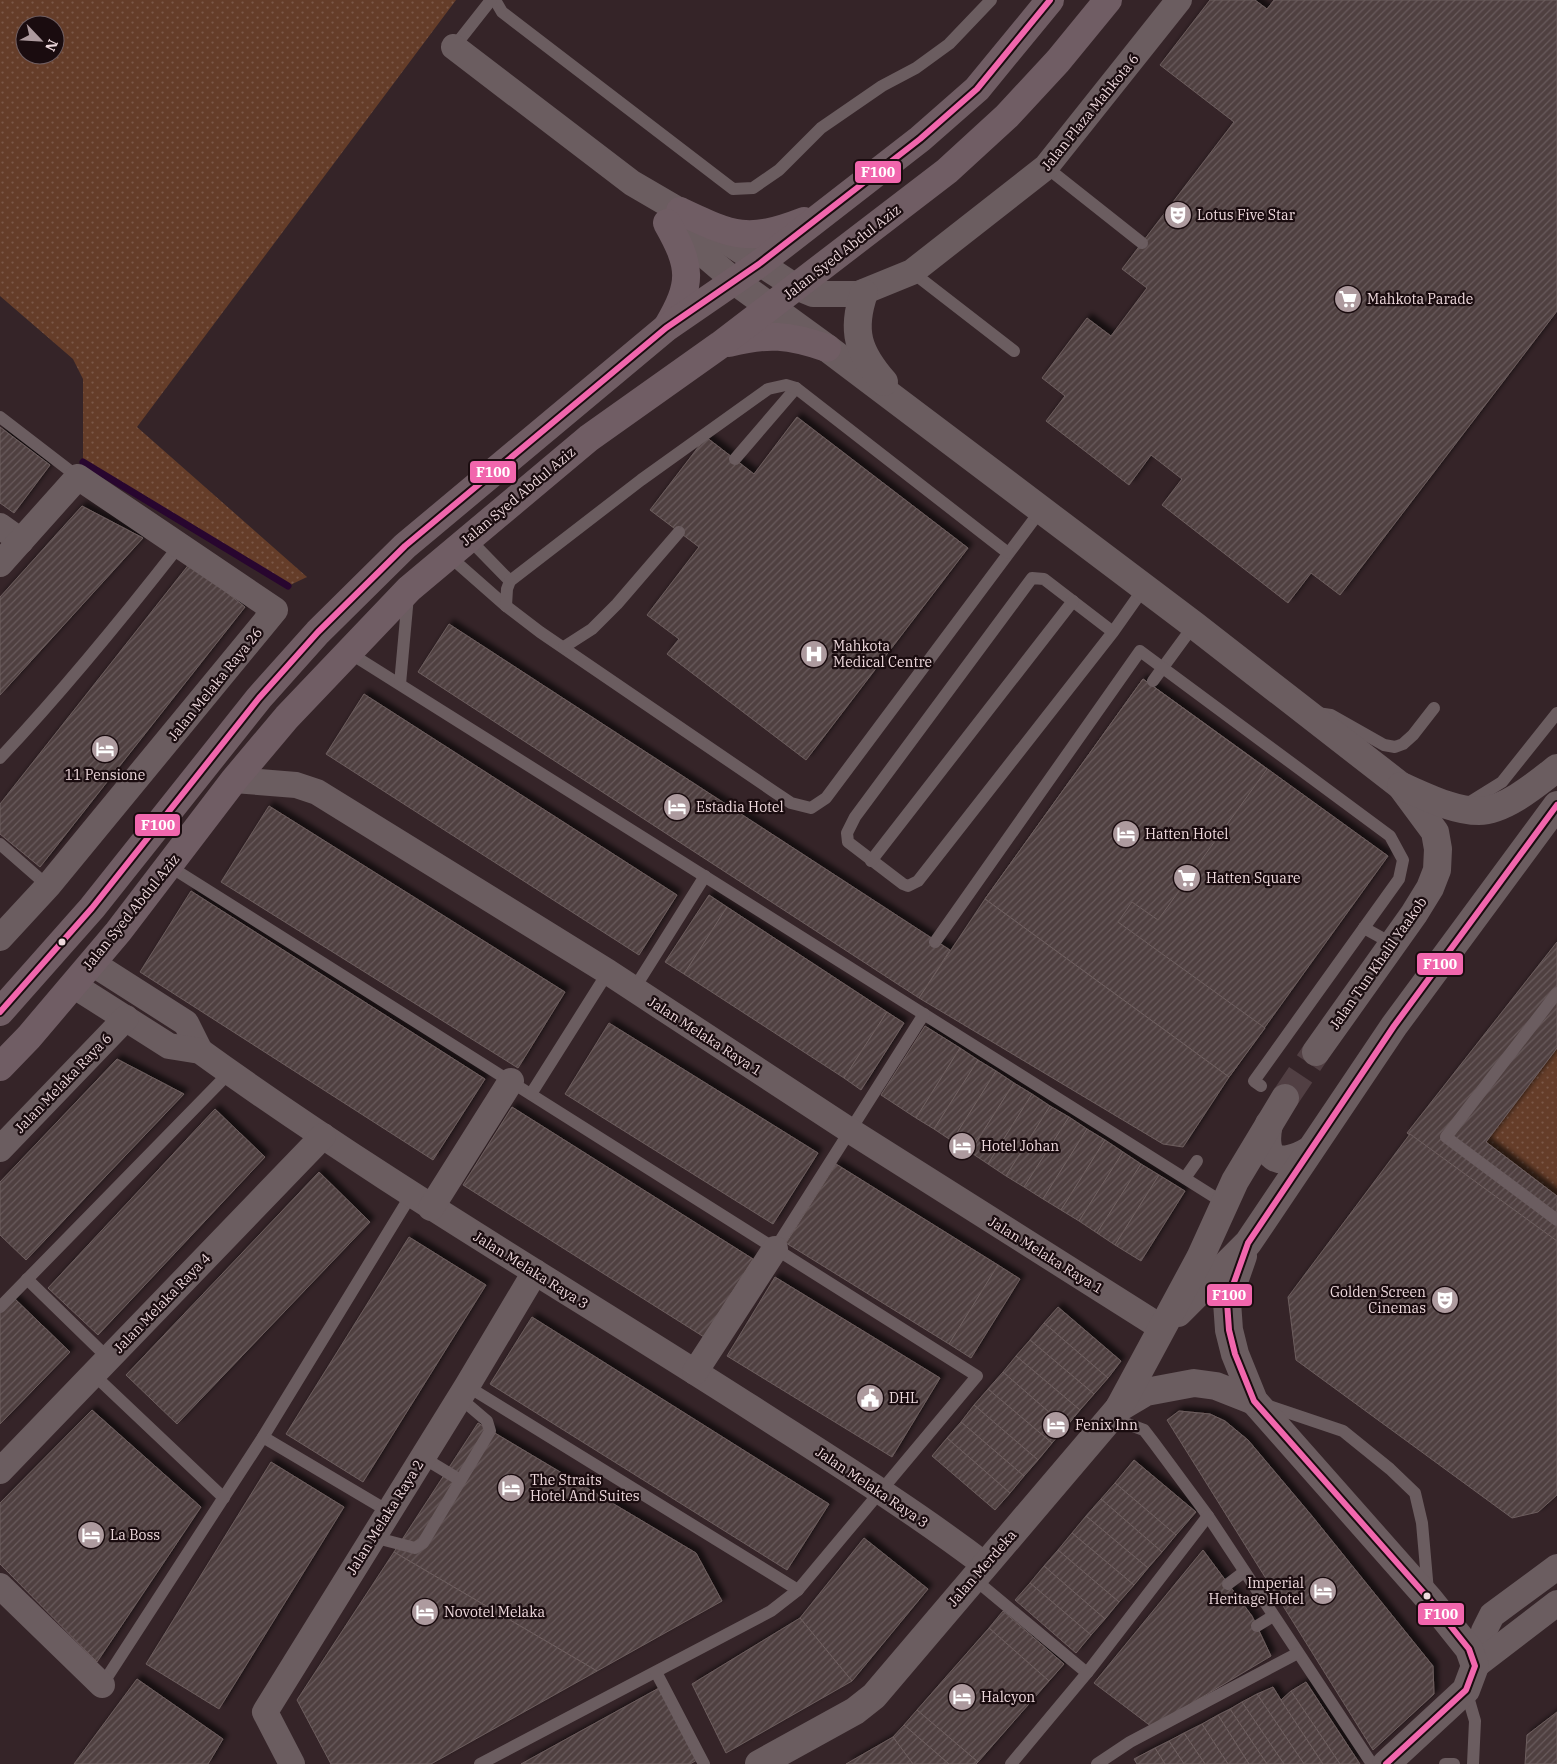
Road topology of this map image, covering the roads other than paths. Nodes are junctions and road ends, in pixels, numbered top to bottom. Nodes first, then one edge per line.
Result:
1 (491, 0) edge
2 (495, 0) edge
3 (991, 0) edge
4 (1050, 0) edge
5 (1108, 0) edge
6 (1179, 0) edge
7 (454, 47) joint
8 (1046, 167) junction
9 (825, 213) junction
10 (674, 217) junction
11 (1142, 243) dead end
12 (759, 264) junction
13 (912, 272) junction
14 (736, 282) junction
15 (796, 288) junction
16 (864, 293) junction
17 (770, 308) junction
18 (666, 328) junction
19 (720, 345) junction
20 (827, 348) junction
21 (1014, 351) dead end
22 (796, 388) junction
23 (910, 411) junction
24 (0, 417) edge
25 (734, 459) dead end
26 (78, 477) junction
27 (1041, 510) junction
28 (0, 526) edge
29 (679, 532) dead end
30 (21, 541) junction
31 (179, 546) junction
32 (458, 547) junction
33 (1008, 553) junction
34 (0, 564) edge
35 (510, 581) junction
36 (1144, 588) junction
37 (409, 589) junction
38 (1073, 601) junction
39 (506, 606) junction
40 (1194, 625) junction
41 (1113, 632) junction
42 (564, 647) junction
43 (348, 652) junction
44 (1161, 668) junction
45 (1153, 681) dead end
46 (400, 684) junction
47 (1434, 708) dead end
48 (1306, 710) junction
49 (1557, 712) edge
50 (0, 758) edge
51 (1557, 768) edge
52 (234, 780) junction
53 (1401, 786) junction
54 (1557, 805) edge
55 (1460, 808) junction
56 (0, 844) edge
57 (871, 861) junction
58 (169, 866) junction
59 (705, 876) junction
60 (48, 886) junction
61 (1364, 928) junction
62 (0, 938) edge
63 (935, 942) dead end
64 (1393, 944) junction
65 (92, 963) junction
66 (608, 972) junction
67 (73, 985) junction
68 (634, 989) junction
69 (1557, 993) edge
70 (0, 1012) edge
71 (924, 1014) junction
72 (126, 1018) junction
73 (200, 1051) junction
74 (1316, 1052) tunnel mouth
75 (0, 1067) edge
76 (230, 1072) junction
77 (1262, 1086) dead end
78 (521, 1088) junction
79 (1285, 1098) tunnel mouth
80 (1269, 1124) junction
81 (849, 1130) junction
82 (323, 1136) junction
83 (0, 1149) edge
84 (1310, 1150) junction
85 (1197, 1161) dead end
86 (1185, 1178) junction
87 (421, 1202) junction
88 (1224, 1203) junction
89 (1557, 1220) edge
90 (1248, 1243) junction
91 (775, 1249) junction
92 (534, 1272) junction
93 (27, 1279) junction
94 (0, 1307) edge
95 (1162, 1328) junction
96 (101, 1366) junction
97 (695, 1372) junction
98 (464, 1392) junction
99 (1254, 1401) junction
100 (1115, 1413) junction
101 (263, 1437) junction
102 (422, 1457) junction
103 (0, 1471) edge
104 (460, 1480) junction
105 (880, 1490) junction
106 (224, 1498) junction
107 (388, 1511) junction
108 (1208, 1516) junction
109 (372, 1537) junction
110 (1557, 1567) edge
111 (979, 1571) junction
112 (1244, 1572) junction
113 (1228, 1584) dead end
114 (0, 1586) edge
115 (798, 1590) junction
116 (1429, 1599) junction
117 (1557, 1603) edge
118 (1273, 1616) junction
119 (1257, 1626) dead end
120 (1298, 1653) junction
121 (656, 1672) junction
122 (1086, 1672) junction
123 (1470, 1678) junction
124 (102, 1685) joint
125 (292, 1764) edge
126 (480, 1764) edge
127 (704, 1764) edge
128 (759, 1764) edge
129 (1011, 1764) edge
130 (1097, 1764) edge
131 (1372, 1764) edge
132 (1386, 1764) edge
133 (1445, 1764) edge
134 (1454, 1764) edge
135 (1473, 1764) edge

1 - 7 lane
2 - 3 lane
4 - 9 main road
5 - 15 main road, Jalan Syed Abdul Aziz
6 - 8 street, Jalan Plaza Mahkota 6
7 - 10 street
8 - 11 lane
8 - 13 street, Jalan Plaza Mahkota 6
9 - 10 main road
9 - 12 main road
10 - 12 street, Jalan Plaza Mahkota 6
10 - 14 street
10 - 18 main road
12 - 14 main road
12 - 15 street, Jalan Plaza Mahkota 6
13 - 16 street, Jalan Plaza Mahkota 6
13 - 21 lane
14 - 17 main road
14 - 18 main road
15 - 16 street, Jalan Plaza Mahkota 6
15 - 17 main road, Jalan Syed Abdul Aziz
16 - 23 main road
17 - 19 main road, Jalan Syed Abdul Aziz
17 - 20 main road
18 - 70 main road
19 - 20 main road
19 - 32 main road, Jalan Syed Abdul Aziz
20 - 23 main road
22 - 25 lane
22 - 33 lane
22 - 35 lane
23 - 27 main road
24 - 26 lane
26 - 30 street
26 - 31 street, Jalan Melaka Raya 26
27 - 33 lane
27 - 36 main road
28 - 30 street
29 - 42 lane
30 - 34 street
31 - 50 lane
31 - 60 street, Jalan Melaka Raya 26
32 - 35 lane
32 - 37 main road, Jalan Syed Abdul Aziz
32 - 39 lane
33 - 42 lane
35 - 39 lane
36 - 40 main road
36 - 41 lane
37 - 43 main road, Jalan Syed Abdul Aziz
37 - 46 lane
38 - 41 lane
38 - 57 lane
38 - 57 lane
39 - 42 lane
40 - 44 lane
40 - 48 main road
41 - 57 lane
43 - 46 lane
43 - 52 main road, Jalan Syed Abdul Aziz
44 - 45 lane
44 - 61 lane
44 - 63 lane
46 - 59 lane
47 - 48 lane
48 - 53 main road
49 - 55 lane
51 - 55 main road
52 - 58 main road, Jalan Syed Abdul Aziz
52 - 66 street, Jalan Melaka Raya 1
53 - 55 main road
53 - 64 main road, Jalan Tun Khalil Yaakob
54 - 84 main road
56 - 60 lane
58 - 65 main road, Jalan Syed Abdul Aziz
58 - 78 lane
59 - 68 lane
59 - 71 lane
60 - 62 street, Jalan Melaka Raya 26
61 - 64 lane
61 - 77 lane
64 - 74 main road, Jalan Tun Khalil Yaakob
65 - 67 main road, Jalan Syed Abdul Aziz
65 - 73 street
66 - 68 street, Jalan Melaka Raya 1
66 - 78 lane
67 - 72 street, Jalan Melaka Raya 3
67 - 75 main road, Jalan Syed Abdul Aziz
68 - 81 street, Jalan Melaka Raya 1
69 - 89 lane
71 - 81 lane
71 - 86 lane
72 - 73 street, Jalan Melaka Raya 3
72 - 83 street, Jalan Melaka Raya 6
73 - 76 street, Jalan Melaka Raya 3
76 - 82 street, Jalan Melaka Raya 3
76 - 93 lane
78 - 87 street
78 - 91 lane
79 - 80 main road
80 - 84 main road
80 - 88 main road
81 - 91 lane
81 - 95 street, Jalan Melaka Raya 1
82 - 87 street, Jalan Melaka Raya 3
82 - 96 street, Jalan Melaka Raya 4
84 - 90 main road
85 - 86 lane
86 - 88 lane
87 - 92 street, Jalan Melaka Raya 3
87 - 101 lane
88 - 95 main road
90 - 95 main road
90 - 99 main road
91 - 97 street
91 - 105 lane
92 - 97 street, Jalan Melaka Raya 3
92 - 98 street, Jalan Melaka Raya 2
93 - 94 lane
93 - 96 lane
95 - 100 main road, Jalan Merdeka
96 - 103 street, Jalan Melaka Raya 4
96 - 106 lane
97 - 105 street, Jalan Melaka Raya 3
98 - 102 street, Jalan Melaka Raya 2
98 - 104 lane
98 - 115 lane
99 - 100 main road
99 - 116 main road
99 - 116 lane
100 - 108 lane
100 - 111 main road, Jalan Merdeka
101 - 106 lane
101 - 107 lane
102 - 104 lane
102 - 107 street, Jalan Melaka Raya 2
104 - 109 lane
105 - 111 street, Jalan Melaka Raya 3
105 - 115 lane
106 - 124 lane
107 - 109 street, Jalan Melaka Raya 2
108 - 112 lane
108 - 122 lane
109 - 125 street, Jalan Melaka Raya 2
110 - 123 street
111 - 122 lane
111 - 128 main road, Jalan Merdeka
112 - 113 lane
112 - 118 lane
114 - 124 street
115 - 121 lane
116 - 123 main road
117 - 123 street
118 - 119 lane
118 - 120 lane
120 - 130 lane
120 - 131 lane
121 - 126 lane
121 - 127 lane
122 - 129 lane
123 - 132 main road
123 - 135 lane
133 - 134 lane

